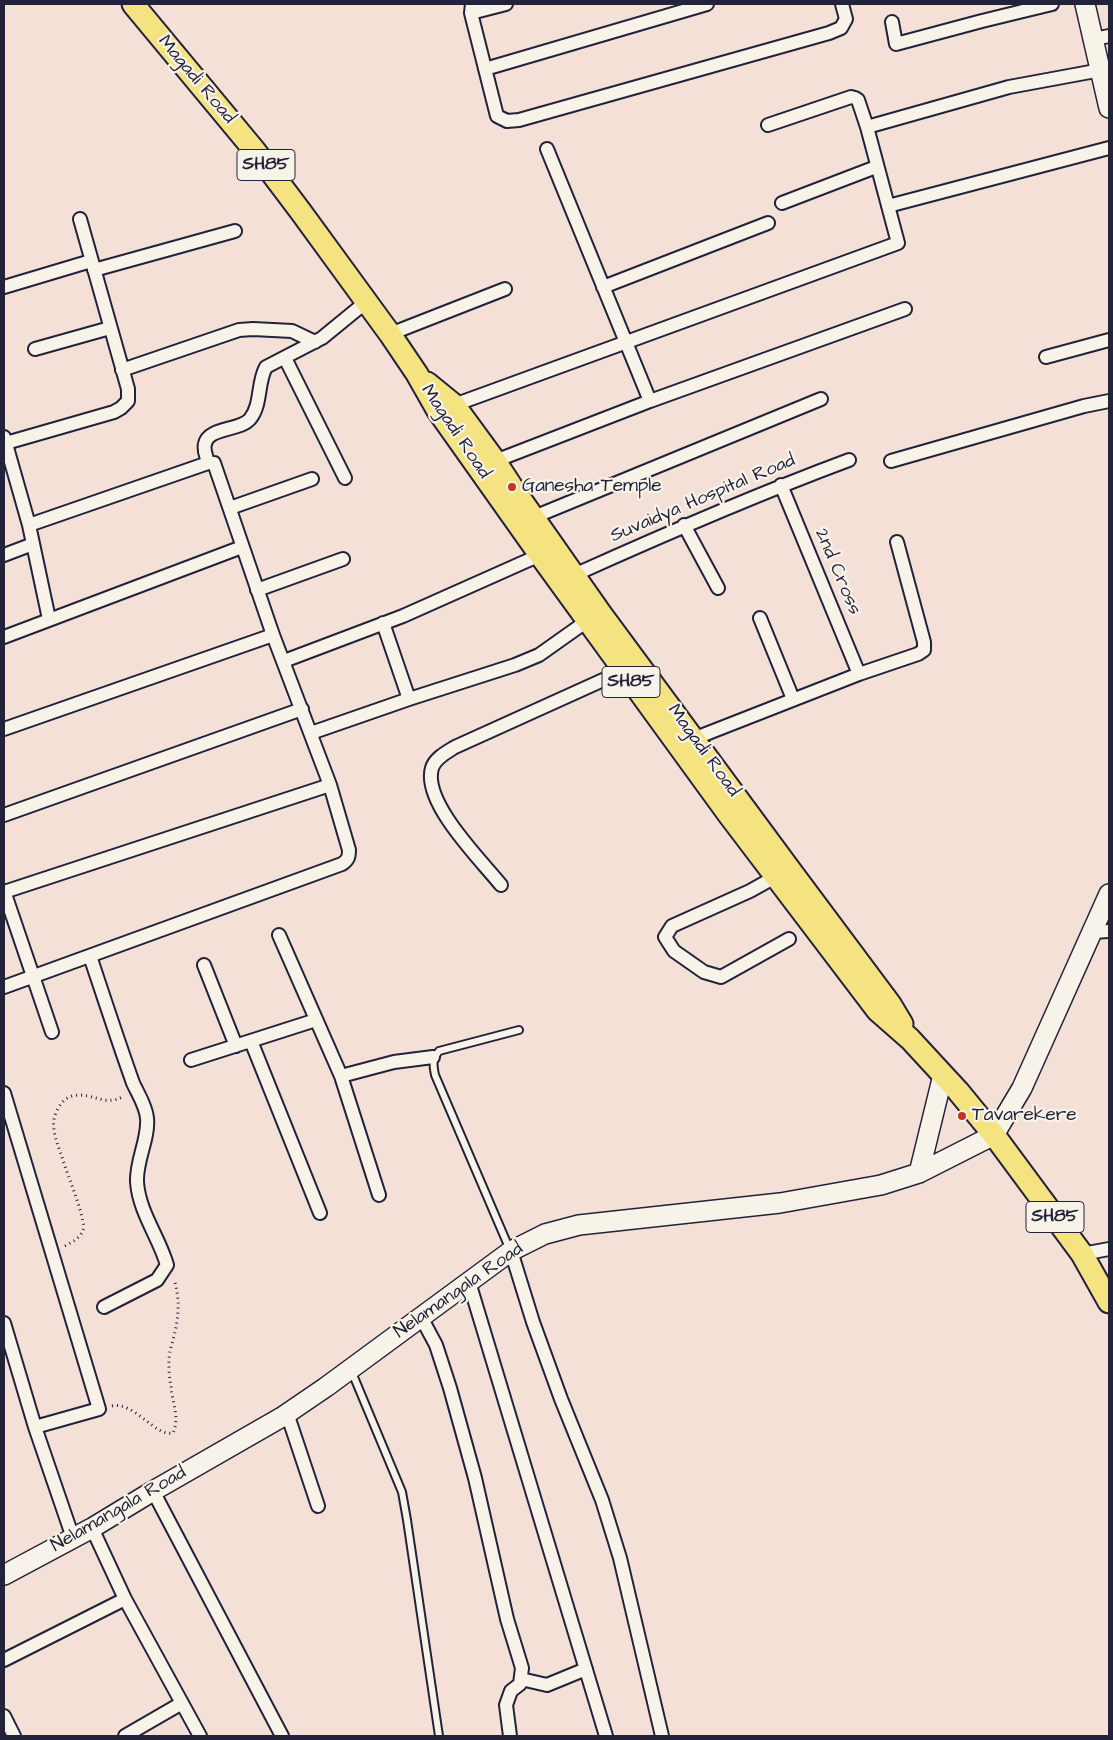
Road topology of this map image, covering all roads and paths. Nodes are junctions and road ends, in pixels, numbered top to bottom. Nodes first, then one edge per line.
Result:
1 (133, 4) edge
2 (506, 4) edge
3 (706, 4) edge
4 (842, 4) edge
5 (1052, 4) edge
6 (1086, 4) edge
7 (472, 9) edge
8 (892, 22) dead end
9 (1102, 37) edge
10 (485, 69) junction
11 (1101, 70) junction
12 (1108, 99) edge
13 (768, 124) dead end
14 (867, 127) junction
15 (547, 148) dead end
16 (1109, 148) edge
17 (876, 167) junction
18 (782, 204) dead end
19 (888, 206) junction
20 (80, 219) dead end
21 (768, 224) dead end
22 (235, 231) dead end
23 (93, 266) junction
24 (4, 287) edge
25 (603, 287) junction
26 (505, 289) dead end
27 (366, 302) junction
28 (905, 309) dead end
29 (110, 328) junction
30 (390, 334) junction
31 (1109, 340) edge
32 (315, 342) junction
33 (625, 342) junction
34 (35, 349) dead end
35 (1046, 357) dead end
36 (285, 358) junction
37 (122, 370) junction
38 (417, 374) junction
39 (821, 399) dead end
40 (650, 401) junction
41 (1109, 401) edge
42 (454, 405) junction
43 (5, 440) edge
44 (849, 460) dead end
45 (891, 460) dead end
46 (496, 461) junction
47 (208, 463) junction
48 (345, 478) dead end
49 (312, 479) dead end
50 (781, 485) junction
51 (230, 508) junction
52 (534, 518) junction
53 (29, 525) junction
54 (684, 525) junction
55 (897, 542) dead end
56 (33, 544) junction
57 (242, 547) junction
58 (4, 555) edge
59 (540, 555) junction
60 (343, 560) dead end
61 (574, 575) junction
62 (718, 588) dead end
63 (257, 590) junction
64 (760, 618) dead end
65 (49, 619) junction
66 (587, 622) junction
67 (383, 623) junction
68 (273, 635) junction
69 (4, 637) edge
70 (284, 661) junction
71 (623, 671) junction
72 (859, 674) junction
73 (409, 699) junction
74 (793, 699) junction
75 (302, 709) junction
76 (4, 730) edge
77 (311, 733) junction
78 (693, 739) junction
79 (330, 785) junction
80 (4, 815) edge
81 (775, 877) junction
82 (501, 884) dead end
83 (4, 892) edge
84 (1109, 894) edge
85 (1101, 931) edge
86 (279, 935) dead end
87 (788, 940) dead end
88 (836, 944) junction
89 (90, 956) junction
90 (204, 965) dead end
91 (33, 977) junction
92 (4, 986) edge
93 (316, 1020) junction
94 (519, 1030) dead end
95 (52, 1032) dead end
96 (250, 1041) junction
97 (236, 1046) junction
98 (434, 1058) junction
99 (191, 1060) dead end
100 (943, 1075) junction
101 (341, 1076) junction
102 (134, 1084) junction
103 (4, 1093) edge
104 (994, 1135) junction
105 (920, 1173) junction
106 (379, 1195) dead end
107 (320, 1213) dead end
108 (1109, 1249) edge
109 (511, 1251) junction
110 (52, 1254) junction
111 (1082, 1254) junction
112 (167, 1265) junction
113 (469, 1282) junction
114 (1109, 1302) edge
115 (104, 1306) dead end
116 (421, 1317) junction
117 (4, 1323) edge
118 (351, 1369) junction
119 (99, 1409) junction
120 (287, 1413) junction
121 (35, 1428) junction
122 (152, 1491) junction
123 (318, 1506) dead end
124 (92, 1528) junction
125 (74, 1538) junction
126 (4, 1575) edge
127 (125, 1599) junction
128 (4, 1660) edge
129 (586, 1669) junction
130 (521, 1679) junction
131 (182, 1703) junction
132 (4, 1716) edge
133 (14, 1736) edge
134 (125, 1736) edge
135 (200, 1736) edge
136 (282, 1736) edge
137 (439, 1736) edge
138 (510, 1736) edge
139 (606, 1736) edge
140 (662, 1736) edge

1 - 27 main road, Magadi Road / SH85
2 - 7 street
3 - 10 street
4 - 10 street
5 - 8 street
6 - 9 main road
7 - 10 street
9 - 11 main road
11 - 12 main road
11 - 14 street
13 - 14 street
14 - 17 street
15 - 25 street
16 - 19 street
17 - 18 street
17 - 19 street
19 - 33 street
20 - 23 street
21 - 25 street
22 - 23 street
23 - 24 street
23 - 29 street
25 - 33 street
26 - 30 street
27 - 30 main road, Magadi Road / SH85
27 - 32 street
28 - 40 street
29 - 34 street
29 - 37 street
30 - 38 main road, Magadi Road / SH85
31 - 35 street
32 - 36 street
32 - 37 street
33 - 40 street
33 - 42 street
36 - 47 street
36 - 48 street
37 - 43 street
38 - 42 main road, Magadi Road / SH85
38 - 59 main road, Magadi Road / SH85
39 - 52 street
40 - 46 street
41 - 45 street
42 - 46 main road, Magadi Road / SH85
43 - 53 street
44 - 50 street, Suvaidya Hospital Road
46 - 52 main road, Magadi Road / SH85
47 - 51 street
47 - 53 street
49 - 51 street
50 - 54 street, Suvaidya Hospital Road
50 - 72 street, 2nd Cross
51 - 57 street
52 - 61 main road, Magadi Road / SH85
53 - 56 street
54 - 61 street, Suvaidya Hospital Road
54 - 62 street
55 - 72 street
56 - 58 street
56 - 65 street
57 - 63 street
57 - 65 street
59 - 66 main road, Magadi Road / SH85
59 - 67 street
60 - 63 street
61 - 78 main road, Magadi Road / SH85
63 - 68 street
64 - 74 street
65 - 69 street
66 - 71 main road, Magadi Road / SH85
66 - 73 street
67 - 70 street
67 - 73 street
68 - 70 street
68 - 76 street
70 - 75 street
71 - 81 main road, Magadi Road / SH85
71 - 82 street
72 - 74 street
73 - 77 street
74 - 78 street
75 - 77 street
75 - 80 street
77 - 79 street
78 - 88 main road, Magadi Road / SH85
79 - 83 street
79 - 89 street
81 - 87 street
81 - 88 main road, Magadi Road / SH85
83 - 91 street
84 - 85 main road
85 - 104 main road
86 - 93 street
88 - 100 main road, Magadi Road / SH85
89 - 91 street
89 - 102 street
90 - 97 street
91 - 92 street
91 - 95 street
93 - 96 street
93 - 101 street
94 - 98 lane
96 - 97 street
96 - 107 street
97 - 99 street
98 - 101 street
98 - 109 lane
100 - 104 main road, Magadi Road / SH85
100 - 105 main road
101 - 106 street
102 - 110 path
102 - 112 street
103 - 110 street
104 - 105 main road, Nelamangala Road
104 - 111 main road, Magadi Road / SH85
105 - 109 main road, Nelamangala Road
108 - 111 street
109 - 113 main road, Nelamangala Road
109 - 140 street
110 - 119 street
111 - 114 main road, Magadi Road / SH85
112 - 115 street
112 - 119 path
113 - 116 main road, Nelamangala Road
113 - 129 street
116 - 118 main road, Nelamangala Road
116 - 130 street
117 - 121 street
118 - 120 main road, Nelamangala Road
118 - 137 lane
119 - 121 street
120 - 122 main road, Nelamangala Road
120 - 123 street
121 - 125 street
122 - 124 main road, Nelamangala Road
122 - 136 street
124 - 125 main road, Nelamangala Road
124 - 127 street
125 - 126 main road, Nelamangala Road
127 - 128 street
127 - 131 street
129 - 130 street
129 - 139 street
130 - 138 street
131 - 134 street
131 - 135 street
132 - 133 street

